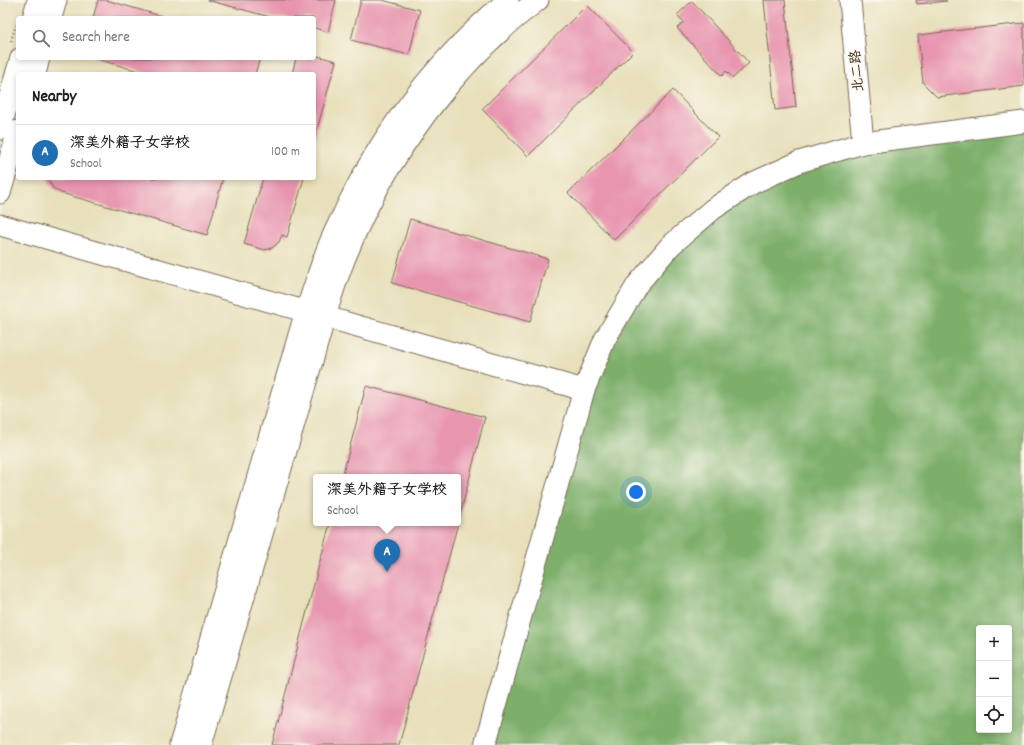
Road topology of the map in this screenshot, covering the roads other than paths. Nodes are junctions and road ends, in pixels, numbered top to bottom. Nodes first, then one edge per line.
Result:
1 (38, 0) edge
2 (56, 0) edge
3 (508, 0) edge
4 (538, 0) edge
5 (850, 0) edge
6 (34, 16) edge
7 (52, 16) edge
8 (20, 60) edge
9 (38, 60) edge
10 (17, 72) edge
11 (36, 72) edge
12 (16, 75) edge
13 (1024, 122) edge
14 (0, 130) edge
15 (16, 138) edge
16 (863, 143) junction
17 (0, 193) edge
18 (0, 225) edge
19 (315, 314) junction
20 (584, 390) junction
21 (180, 745) edge
22 (201, 745) edge
23 (485, 745) edge

1 - 6 street
2 - 7 street
3 - 19 street
4 - 19 street
5 - 16 street, 北二路
8 - 10 street
9 - 11 street
12 - 14 street
13 - 16 street
15 - 17 street
16 - 20 street
18 - 19 street
19 - 20 street
19 - 21 street
19 - 22 street
20 - 23 street

